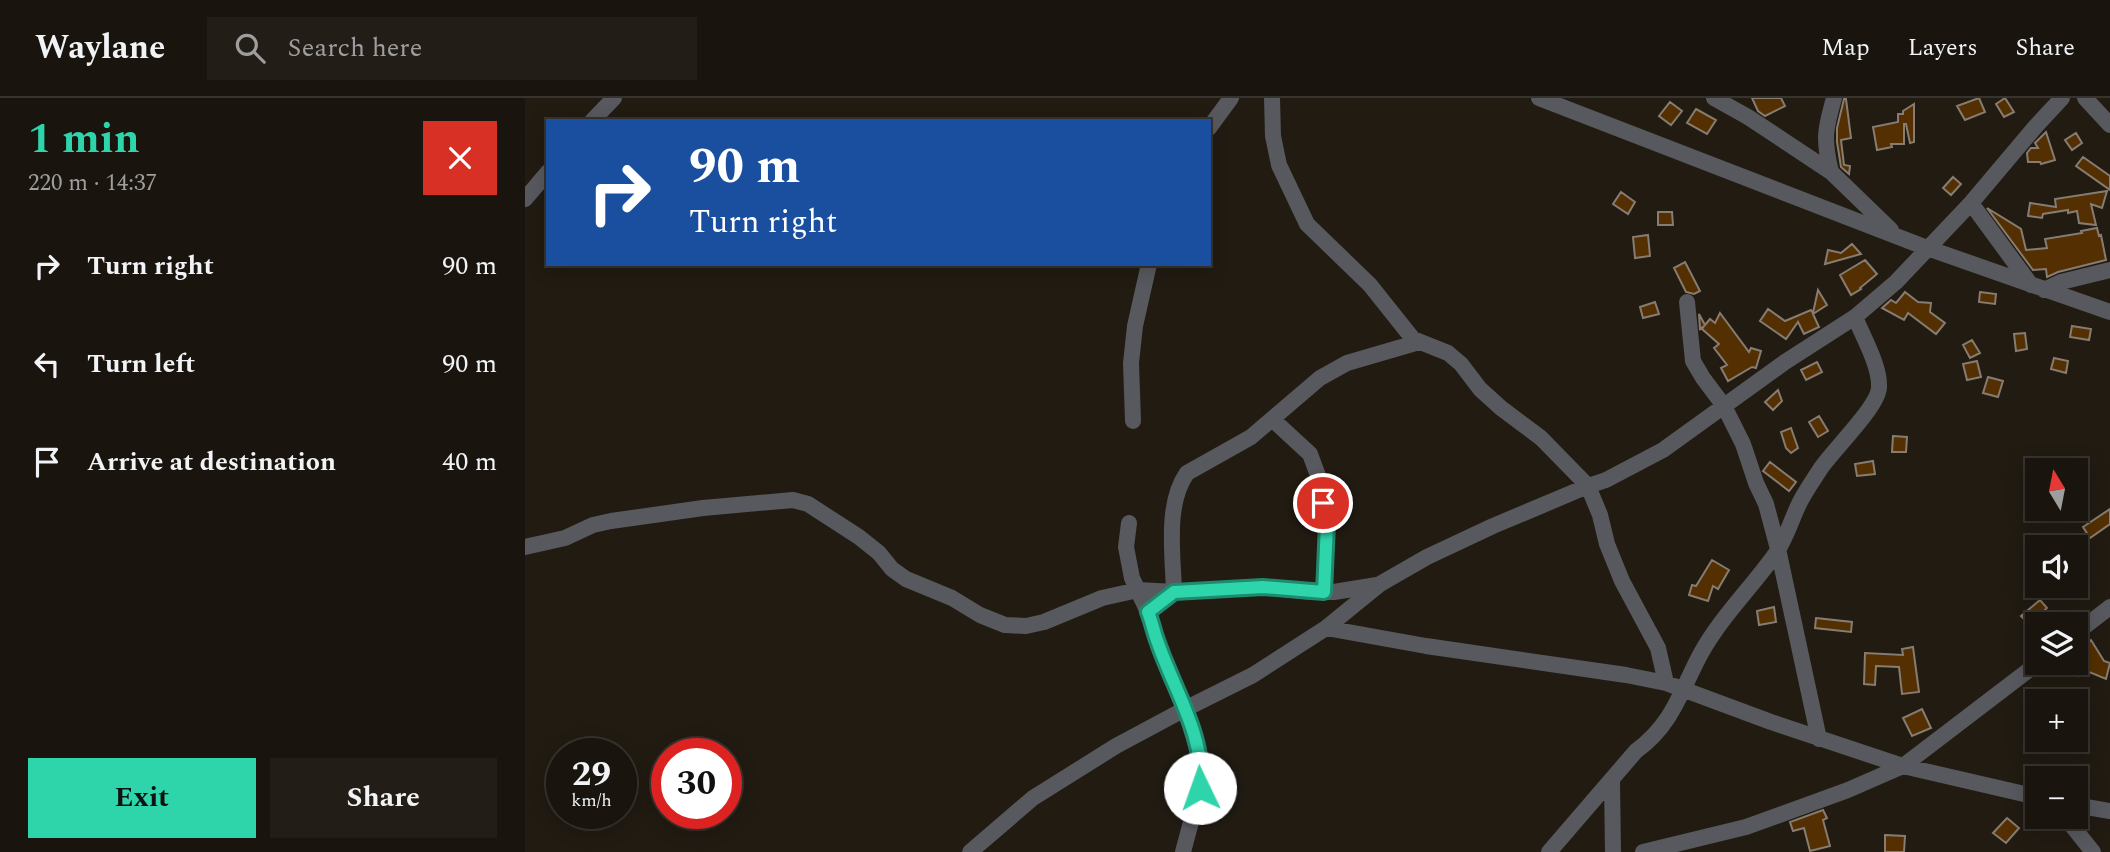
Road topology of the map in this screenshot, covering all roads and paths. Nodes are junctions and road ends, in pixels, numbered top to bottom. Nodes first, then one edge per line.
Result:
1 (614, 98) edge
2 (1231, 98) edge
3 (1272, 98) edge
4 (1539, 98) edge
5 (1714, 98) edge
6 (1834, 98) edge
7 (2062, 98) edge
8 (2085, 98) edge
9 (594, 119) edge
10 (1211, 125) edge
11 (2110, 125) edge
12 (1831, 172) junction
13 (546, 174) edge
14 (525, 199) edge
15 (1971, 203) junction
16 (1898, 236) junction
17 (1927, 248) junction
18 (1149, 266) edge
19 (2110, 270) edge
20 (2037, 287) junction
21 (1687, 302) dead end
22 (2110, 312) edge
23 (1855, 317) junction
24 (1419, 342) junction
25 (1724, 406) junction
26 (1272, 419) junction
27 (1133, 421) dead end
28 (1588, 486) junction
29 (1129, 523) dead end
30 (525, 547) edge
31 (1778, 549) junction
32 (1380, 584) junction
33 (1138, 590) junction
34 (1174, 592) junction
35 (1324, 592) junction
36 (2110, 607) edge
37 (1148, 612) junction
38 (2088, 625) edge
39 (1326, 628) junction
40 (2025, 673) edge
41 (1666, 684) junction
42 (1685, 690) junction
43 (1185, 709) junction
44 (1819, 738) junction
45 (1903, 766) junction
46 (1612, 780) junction
47 (2025, 794) edge
48 (2088, 807) edge
49 (2110, 811) edge
50 (2075, 829) edge
51 (970, 852) edge
52 (1183, 852) edge
53 (1549, 852) edge
54 (1613, 852) edge
55 (1643, 852) edge
56 (2093, 852) edge

1 - 9 street
2 - 10 street
3 - 24 street
4 - 16 street
5 - 12 street
6 - 12 street
7 - 15 street
8 - 11 street
12 - 16 street
13 - 14 street
15 - 17 street
15 - 20 street
16 - 17 street
17 - 20 street
17 - 23 street
18 - 27 street
19 - 20 street
20 - 22 street
21 - 25 street
23 - 25 street
23 - 31 street
24 - 26 street
24 - 28 street
25 - 28 street
25 - 31 street
26 - 34 street
26 - 35 street
28 - 32 street
28 - 41 street
29 - 33 street
30 - 33 street
31 - 42 street
31 - 44 street
32 - 35 street
32 - 39 street
33 - 34 street
33 - 37 street
34 - 35 street
34 - 37 street
36 - 38 street
37 - 43 street
39 - 41 street
39 - 43 street
40 - 45 street
41 - 42 street
42 - 44 street
42 - 46 street
43 - 51 street
43 - 52 street
44 - 45 street
45 - 47 street
45 - 55 street
46 - 53 street
46 - 54 street
48 - 49 street
50 - 56 street

